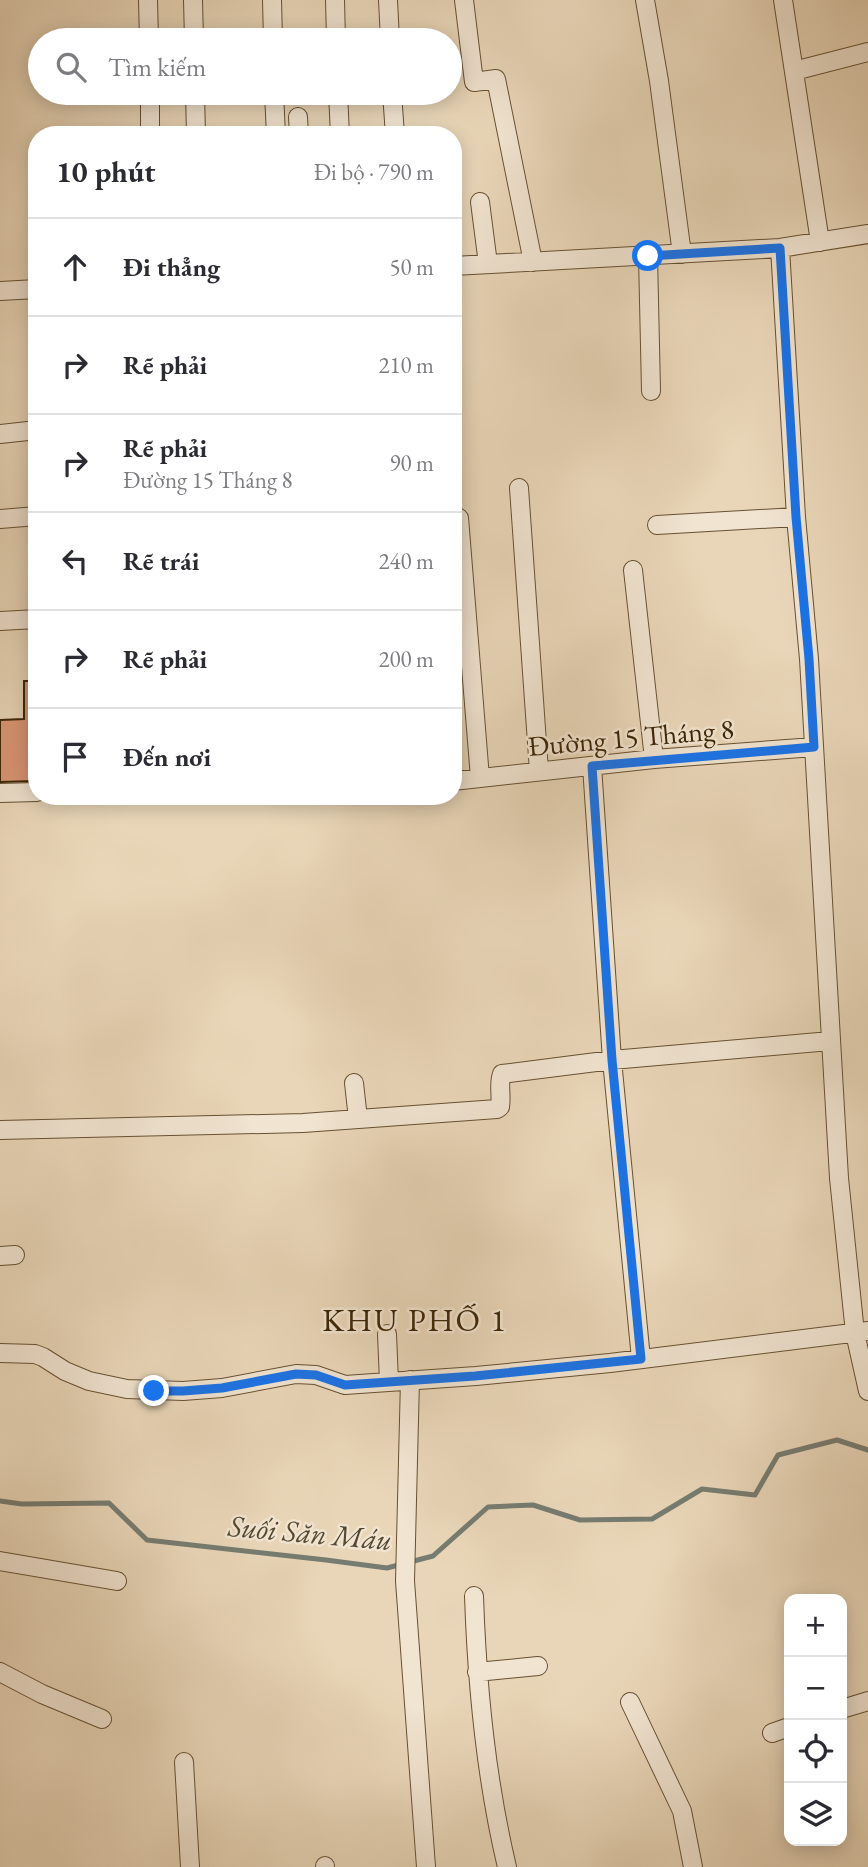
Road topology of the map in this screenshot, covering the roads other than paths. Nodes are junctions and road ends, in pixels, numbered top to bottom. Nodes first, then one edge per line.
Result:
1 (148, 0) edge
2 (193, 0) edge
3 (272, 0) edge
4 (335, 0) edge
5 (387, 0) edge
6 (464, 0) edge
7 (645, 0) edge
8 (783, 0) edge
9 (149, 28) edge
10 (194, 28) edge
11 (273, 28) edge
12 (336, 28) edge
13 (389, 28) edge
14 (868, 52) edge
15 (794, 71) junction
16 (150, 105) edge
17 (195, 105) edge
18 (275, 105) edge
19 (339, 105) edge
20 (393, 105) edge
21 (150, 126) edge
22 (196, 126) edge
23 (276, 126) edge
24 (340, 126) edge
25 (394, 126) edge
26 (480, 202) dead end
27 (868, 234) edge
28 (820, 242) junction
29 (780, 248) junction
30 (682, 254) junction
31 (648, 256) junction
32 (533, 262) junction
33 (488, 264) junction
34 (462, 265) edge
35 (28, 289) edge
36 (0, 291) edge
37 (651, 391) dead end
38 (28, 431) edge
39 (0, 434) edge
40 (519, 488) dead end
41 (28, 517) edge
42 (796, 517) junction
43 (0, 519) edge
44 (657, 525) dead end
45 (462, 556) edge
46 (633, 570) dead end
47 (28, 619) edge
48 (0, 621) edge
49 (814, 747) junction
50 (654, 759) junction
51 (592, 766) junction
52 (539, 771) junction
53 (480, 778) junction
54 (462, 780) edge
55 (28, 792) edge
56 (0, 793) edge
57 (831, 1041) junction
58 (612, 1060) junction
59 (354, 1083) dead end
60 (358, 1119) junction
61 (0, 1130) edge
62 (861, 1332) edge
63 (387, 1334) dead end
64 (0, 1353) edge
65 (641, 1359) junction
66 (410, 1380) junction
67 (389, 1382) junction
68 (868, 1391) edge
69 (0, 1561) edge
70 (117, 1581) dead end
71 (474, 1596) dead end
72 (538, 1667) dead end
73 (0, 1672) edge
74 (477, 1672) junction
75 (868, 1701) edge
76 (630, 1702) dead end
77 (847, 1707) edge
78 (102, 1719) dead end
79 (784, 1729) edge
80 (772, 1733) dead end
81 (184, 1762) dead end
82 (190, 1867) edge
83 (426, 1867) edge
84 (507, 1867) edge
85 (693, 1867) edge

1 - 9 street
2 - 10 street
3 - 11 street
4 - 12 street
5 - 13 street
6 - 32 street
7 - 30 street
8 - 15 street
14 - 15 street
15 - 28 street
16 - 21 street
17 - 22 street
18 - 23 street
19 - 24 street
20 - 25 street
26 - 33 street
27 - 28 street
28 - 29 street
29 - 30 street
29 - 42 street
30 - 31 street
31 - 32 street
31 - 37 street
32 - 33 street
33 - 34 street
35 - 36 street
38 - 39 street
40 - 52 street
41 - 43 street
42 - 44 street
42 - 49 street
45 - 53 street
46 - 50 street
47 - 48 street
49 - 50 street, Đường 15 Tháng 8
49 - 57 street
50 - 51 street, Đường 15 Tháng 8
51 - 52 street, Đường 15 Tháng 8
51 - 58 street
52 - 53 street, Đường 15 Tháng 8
53 - 54 street, Đường 15 Tháng 8
55 - 56 street
57 - 58 street
57 - 62 street
58 - 60 street
58 - 65 street
59 - 60 street
60 - 61 street
62 - 65 street
62 - 68 street
63 - 67 street
64 - 67 street
65 - 66 street
66 - 67 street
66 - 83 street
69 - 70 street
71 - 74 street
72 - 74 street
73 - 78 street
74 - 84 street
75 - 77 street
76 - 85 street
79 - 80 street
81 - 82 street

